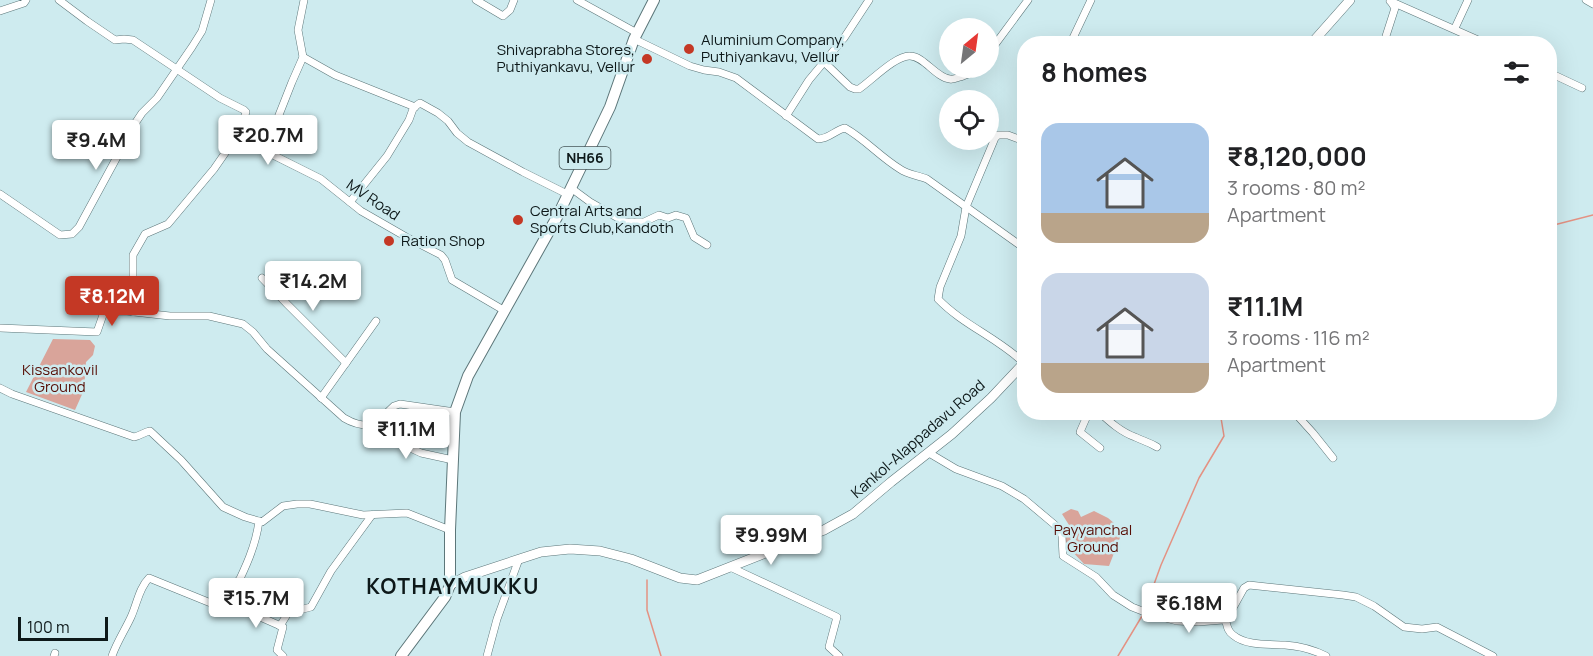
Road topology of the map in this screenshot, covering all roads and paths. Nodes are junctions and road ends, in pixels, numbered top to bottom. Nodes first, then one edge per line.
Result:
1 (26, 0) edge
2 (59, 0) edge
3 (211, 0) edge
4 (304, 0) edge
5 (476, 0) edge
6 (514, 0) edge
7 (577, 0) edge
8 (654, 0) edge
9 (869, 0) edge
10 (1029, 0) edge
11 (1091, 0) edge
12 (1350, 0) edge
13 (1390, 0) edge
14 (1468, 0) edge
15 (1586, 0) edge
16 (1593, 4) edge
17 (0, 11) edge
18 (1455, 28) junction
19 (636, 36) junction
20 (1074, 36) edge
21 (1318, 36) edge
22 (1386, 36) edge
23 (1471, 36) edge
24 (999, 40) edge
25 (303, 57) junction
26 (824, 62) junction
27 (177, 70) junction
28 (939, 73) edge
29 (1557, 76) edge
30 (1582, 88) dead end
31 (415, 107) junction
32 (786, 116) junction
33 (239, 133) junction
34 (1017, 138) edge
35 (270, 154) junction
36 (569, 191) junction
37 (0, 194) edge
38 (350, 202) junction
39 (966, 207) junction
40 (1017, 243) edge
41 (707, 245) dead end
42 (262, 278) dead end
43 (505, 311) junction
44 (133, 312) junction
45 (376, 321) dead end
46 (0, 328) edge
47 (1017, 358) edge
48 (346, 363) junction
49 (1017, 371) edge
50 (0, 388) edge
51 (321, 398) junction
52 (455, 412) junction
53 (1085, 420) edge
54 (1108, 420) edge
55 (1301, 420) edge
56 (374, 425) junction
57 (1157, 447) dead end
58 (1100, 448) dead end
59 (929, 453) junction
60 (1333, 458) dead end
61 (453, 460) junction
62 (372, 514) junction
63 (259, 521) junction
64 (450, 530) junction
65 (519, 559) junction
66 (730, 567) junction
67 (238, 581) junction
68 (450, 585) junction
69 (1226, 618) junction
70 (280, 626) junction
71 (112, 656) edge
72 (284, 656) edge
73 (402, 656) edge
74 (487, 656) edge
75 (839, 656) edge
76 (1326, 656) edge
77 (1493, 656) edge

1 - 17 street
2 - 27 street
3 - 27 street
4 - 25 street
5 - 6 street
7 - 19 street
8 - 19 highway, NH66
9 - 26 street
10 - 24 street
11 - 20 street
12 - 21 main road
13 - 18 street
13 - 22 street
14 - 18 street
15 - 16 street
18 - 23 street
19 - 32 street
19 - 36 highway, NH66
25 - 31 street
25 - 35 street
26 - 28 street
26 - 32 street
27 - 33 street
27 - 37 street
29 - 30 street
31 - 36 street
31 - 38 street
32 - 39 street
33 - 35 street, MV Road
33 - 44 street
34 - 39 street
35 - 38 street, MV Road
36 - 41 street
36 - 43 highway, NH66
38 - 43 street, MV Road
39 - 40 street
39 - 47 street
42 - 48 street
43 - 52 highway, NH66
44 - 46 street
44 - 51 street
45 - 48 street
48 - 51 street
49 - 59 main road, Kankol-Alappadavu Road
50 - 63 street
51 - 56 street
52 - 56 street
52 - 61 highway, NH66
53 - 58 street
54 - 57 street
55 - 60 street
56 - 61 street
59 - 66 main road, Kankol-Alappadavu Road
59 - 69 street
61 - 64 highway, NH66
62 - 63 street
62 - 64 street
62 - 70 street
63 - 67 street
64 - 68 highway, NH66
65 - 66 main road, Kankol-Alappadavu Road
65 - 68 main road, Kankol-Alappadavu Road
65 - 74 street
66 - 75 street
67 - 70 street
67 - 71 street
68 - 73 highway
69 - 76 street
69 - 77 street
70 - 72 street

